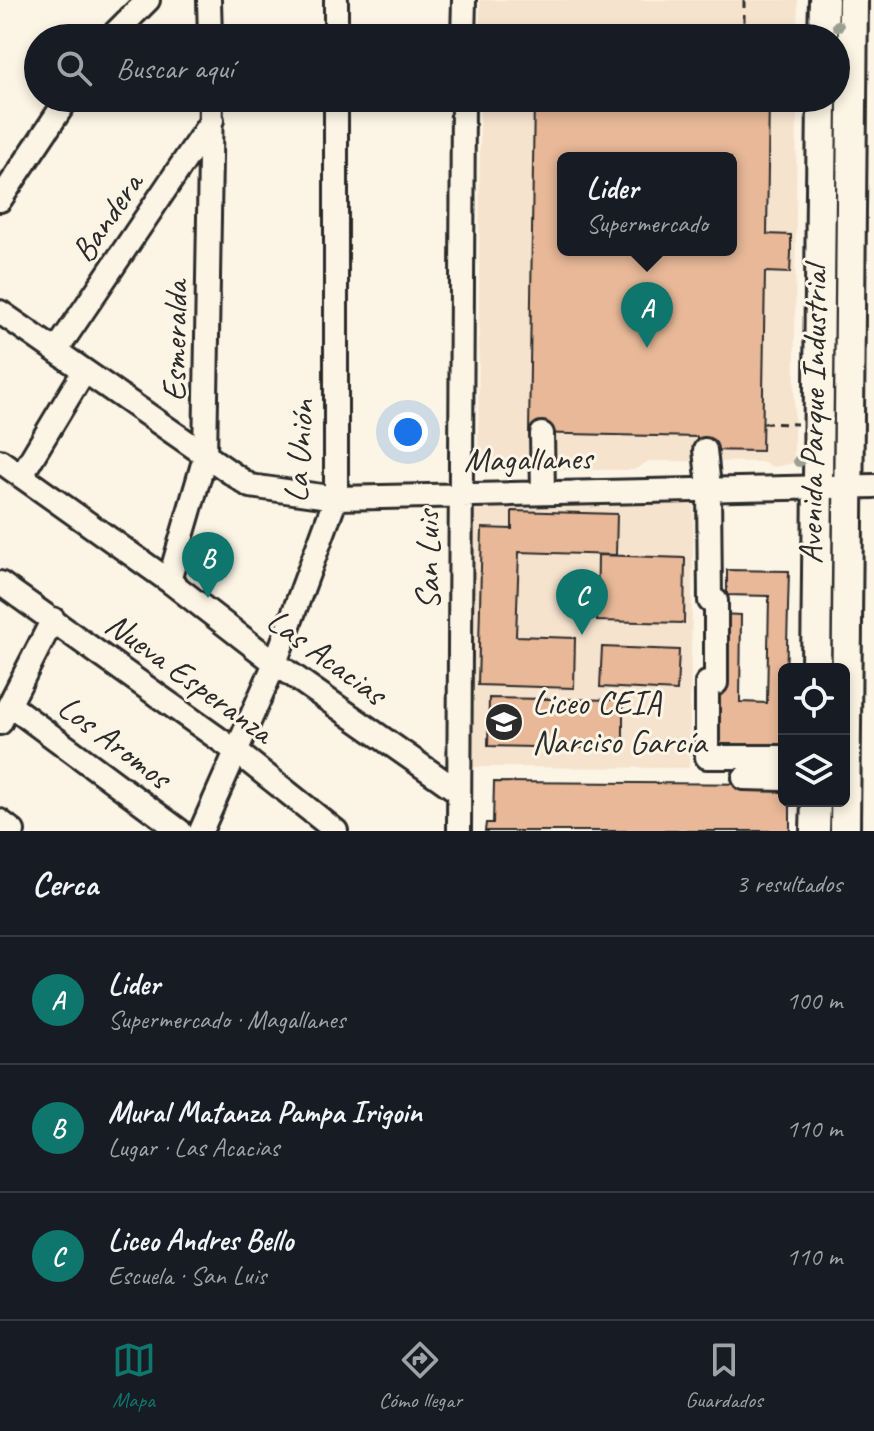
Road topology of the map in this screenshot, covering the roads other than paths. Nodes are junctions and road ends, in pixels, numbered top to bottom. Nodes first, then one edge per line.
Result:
1 (148, 0) edge
2 (209, 0) edge
3 (336, 0) edge
4 (464, 0) edge
5 (824, 0) edge
6 (853, 0) edge
7 (874, 1) edge
8 (124, 24) edge
9 (210, 24) edge
10 (336, 24) edge
11 (463, 24) edge
12 (823, 24) edge
13 (850, 94) edge
14 (852, 99) junction
15 (59, 112) edge
16 (210, 112) edge
17 (212, 112) edge
18 (336, 112) edge
19 (463, 112) edge
20 (822, 112) edge
21 (0, 200) edge
22 (0, 312) edge
23 (56, 351) junction
24 (84, 371) junction
25 (542, 434) dead end
26 (705, 450) dead end
27 (205, 457) junction
28 (0, 461) edge
29 (21, 476) junction
30 (817, 486) junction
31 (861, 486) edge
32 (709, 487) junction
33 (543, 492) junction
34 (461, 494) junction
35 (336, 498) junction
36 (169, 581) junction
37 (0, 583) edge
38 (53, 619) junction
39 (275, 663) junction
40 (816, 663) edge
41 (5, 714) edge
42 (845, 735) edge
43 (237, 752) junction
44 (778, 757) edge
45 (744, 778) dead end
46 (778, 779) edge
47 (459, 792) junction
48 (816, 807) edge
49 (845, 807) edge
50 (0, 821) edge
51 (13, 831) edge
52 (180, 831) edge
53 (201, 831) edge
54 (336, 831) edge
55 (459, 831) edge
56 (815, 831) edge
57 (845, 831) edge

1 - 8 street
2 - 9 street
3 - 10 street
4 - 11 street
5 - 12 main road
6 - 7 street
6 - 14 main road, Avenida Parque Industrial
13 - 14 street
14 - 31 main road, Avenida Parque Industrial
15 - 21 street
16 - 23 street, Bandera
17 - 27 street, Esmeralda
18 - 35 street, La Unión
19 - 34 street, San Luis
20 - 30 main road, Avenida Parque Industrial
22 - 23 street, Magallanes
23 - 24 street, Magallanes
24 - 27 street, Magallanes
24 - 29 street
25 - 33 street
26 - 32 street
27 - 35 street, Magallanes
27 - 36 street, Esmeralda
28 - 29 street, Las Acacias
29 - 36 street, Las Acacias
30 - 31 street, Magallanes
30 - 32 street, Magallanes
30 - 40 main road, Avenida Parque Industrial
31 - 42 main road, Avenida Parque Industrial
32 - 33 street, Magallanes
32 - 44 street
33 - 34 street, Magallanes
34 - 35 street, Magallanes
34 - 47 street, San Luis
35 - 39 street, La Unión
36 - 39 street, Las Acacias
37 - 38 street, Nueva Esperanza
38 - 41 street
38 - 43 street, Nueva Esperanza
39 - 43 street, La Unión
39 - 47 street, Las Acacias
41 - 52 street, Los Aromos
43 - 53 street, La Unión
43 - 54 street, Nueva Esperanza
45 - 46 street
47 - 55 street, San Luis
48 - 56 main road
49 - 57 main road, Avenida Parque Industrial
50 - 51 street

